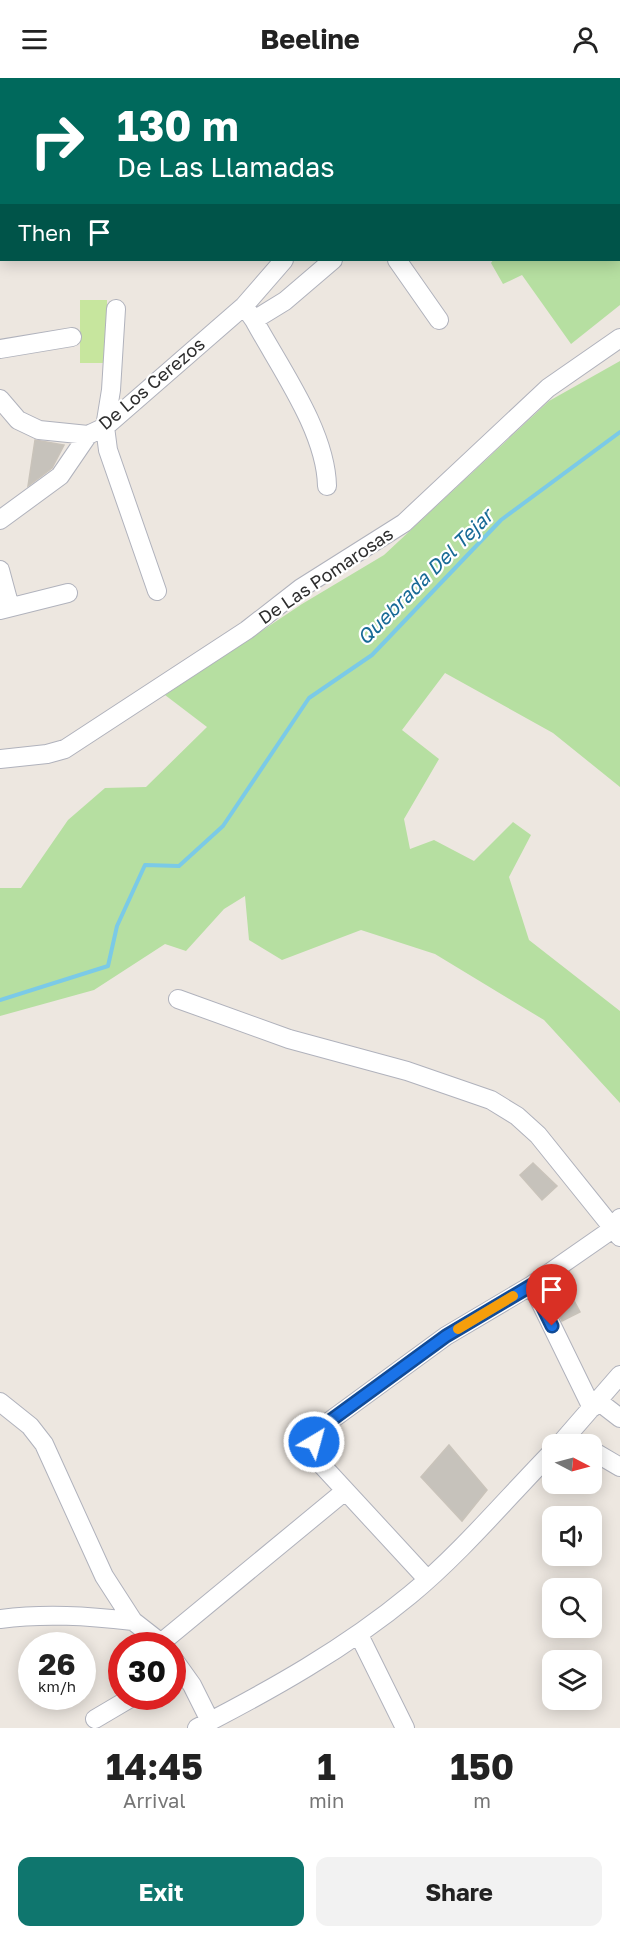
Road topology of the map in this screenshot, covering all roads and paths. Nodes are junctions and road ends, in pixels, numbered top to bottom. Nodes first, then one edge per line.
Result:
1 (283, 261) edge
2 (332, 261) edge
3 (398, 261) edge
4 (116, 309) dead end
5 (249, 313) junction
6 (439, 320) dead end
7 (72, 337) dead end
8 (620, 338) edge
9 (0, 349) edge
10 (0, 399) edge
11 (105, 428) junction
12 (88, 435) junction
13 (327, 486) dead end
14 (0, 520) edge
15 (0, 570) edge
16 (157, 591) dead end
17 (68, 593) dead end
18 (5, 608) edge
19 (0, 759) edge
20 (178, 999) dead end
21 (618, 1228) edge
22 (532, 1285) junction
23 (620, 1375) edge
24 (0, 1402) edge
25 (595, 1405) junction
26 (620, 1418) edge
27 (575, 1434) edge
28 (602, 1456) edge
29 (542, 1462) edge
30 (620, 1467) edge
31 (345, 1491) junction
32 (427, 1579) junction
33 (0, 1619) edge
34 (133, 1621) junction
35 (144, 1632) edge
36 (359, 1635) junction
37 (186, 1644) edge
38 (186, 1688) edge
39 (110, 1710) edge
40 (95, 1719) dead end
41 (204, 1725) edge
42 (405, 1728) edge

1 - 5 street, De Los Cerezos
2 - 5 street
3 - 6 street
4 - 11 street
5 - 11 street, De Los Cerezos
5 - 13 street
7 - 9 street
8 - 19 street, De Las Pomarosas
10 - 12 street, De Los Cerezos
11 - 12 street, De Los Cerezos
11 - 16 street
12 - 14 street
15 - 18 street
17 - 18 street
20 - 21 street
21 - 22 street
22 - 25 street
22 - 31 street
23 - 25 street
24 - 34 street
25 - 26 street
25 - 27 street
28 - 30 street
29 - 32 street
31 - 32 street
31 - 37 street
32 - 36 street
33 - 34 street
34 - 35 street
36 - 41 street
36 - 42 street
38 - 41 street
39 - 40 street

